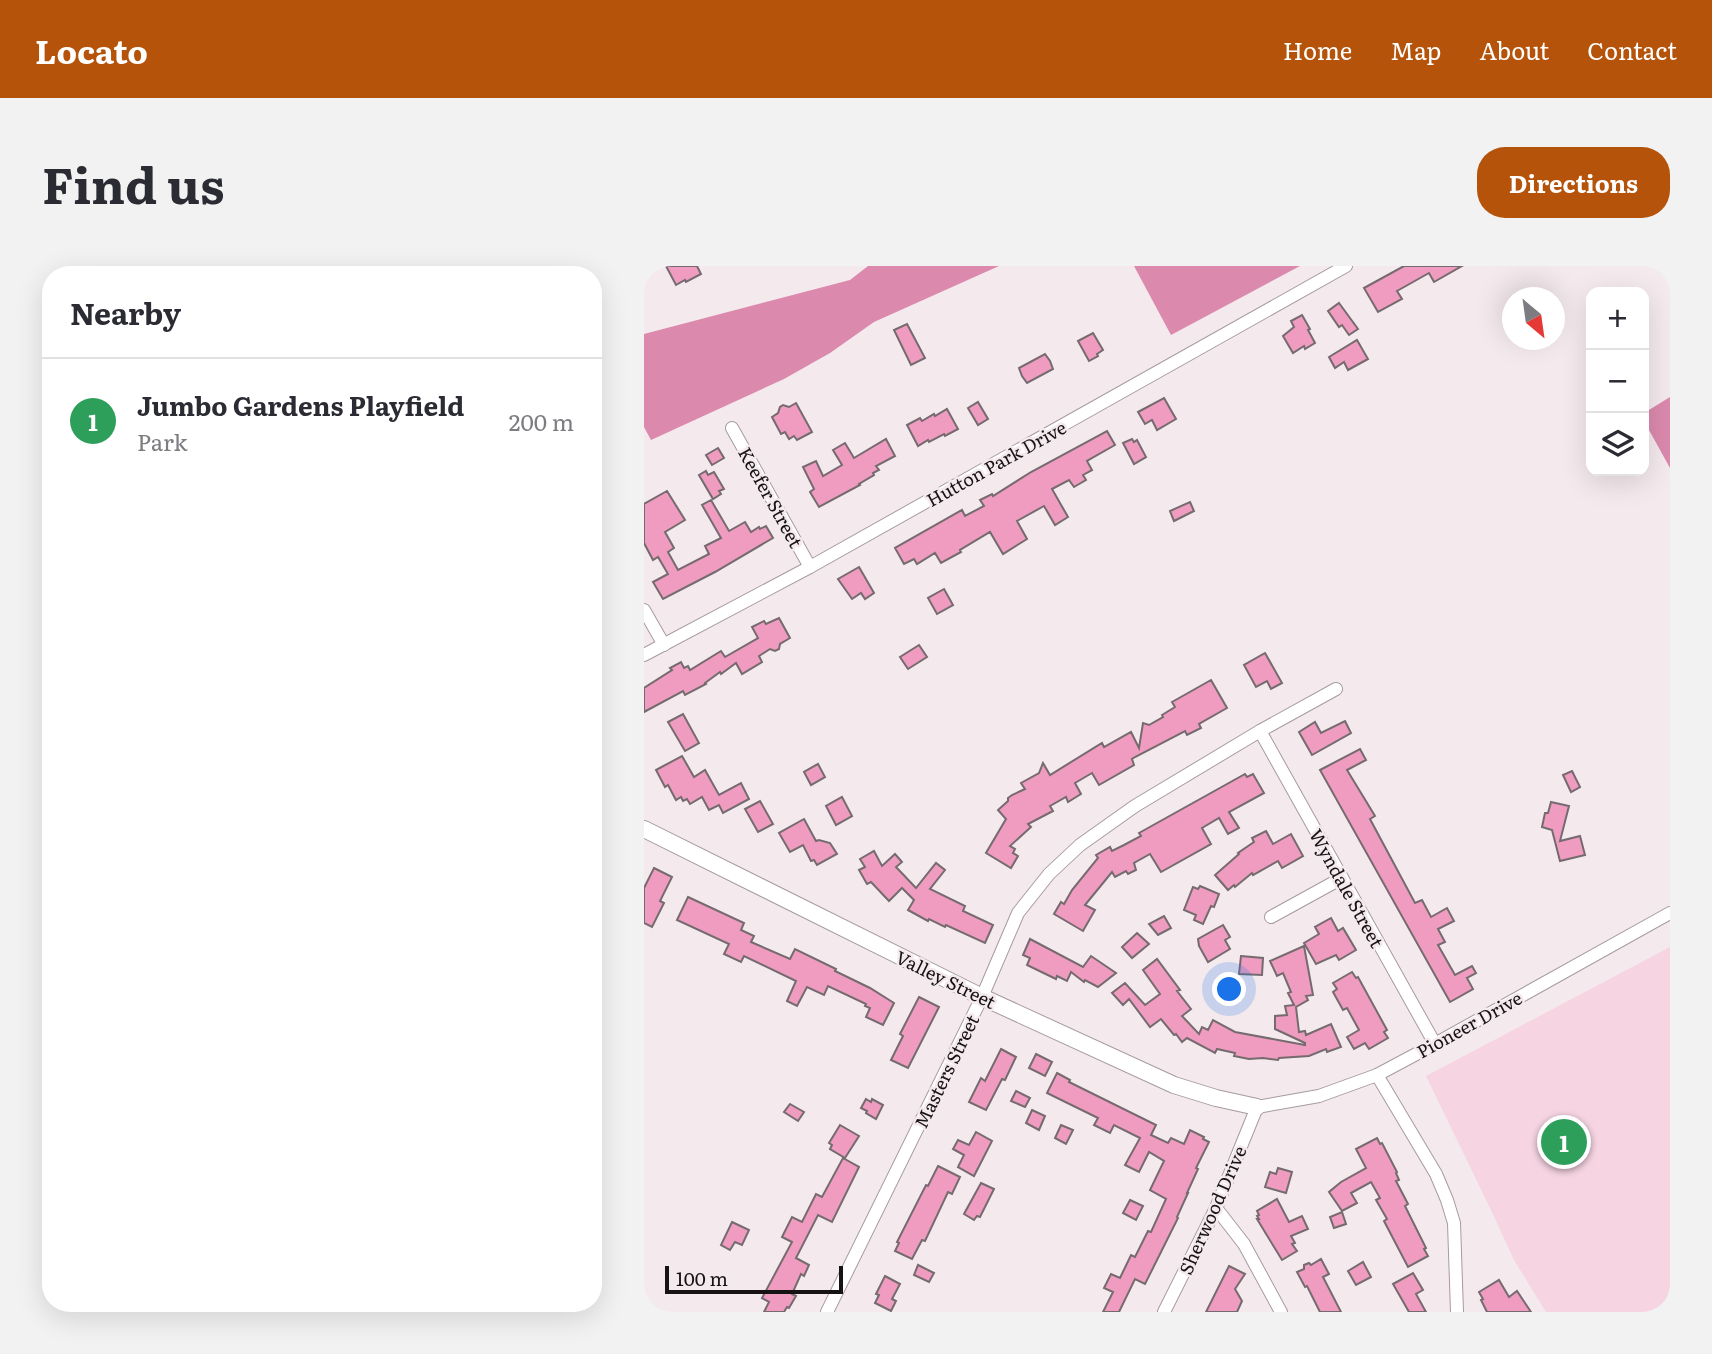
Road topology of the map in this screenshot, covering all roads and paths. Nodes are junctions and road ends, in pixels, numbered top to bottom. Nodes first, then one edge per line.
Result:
1 (1346, 266) edge
2 (732, 428) dead end
3 (810, 567) junction
4 (644, 610) edge
5 (664, 645) junction
6 (644, 656) edge
7 (1336, 689) dead end
8 (1260, 731) junction
9 (644, 829) edge
10 (1342, 878) junction
11 (1670, 913) edge
12 (1271, 917) dead end
13 (982, 997) junction
14 (1435, 1044) junction
15 (1377, 1074) junction
16 (1257, 1107) junction
17 (1216, 1208) junction
18 (827, 1312) edge
19 (1164, 1312) edge
20 (1281, 1312) edge
21 (1457, 1312) edge

1 - 3 street, Hutton Park Drive
2 - 3 street, Keefer Street
3 - 5 street, Hutton Park Drive
4 - 5 street
5 - 6 street, Hutton Park Drive
7 - 8 street, Masters Street
8 - 10 street, Wyndale Street
8 - 13 street, Masters Street
9 - 13 main road, Valley Street
10 - 12 street
10 - 14 street, Wyndale Street
11 - 14 street, Pioneer Drive
13 - 16 main road, Valley Street
13 - 18 street, Masters Street
14 - 15 street, Pioneer Drive
15 - 16 street, Pioneer Drive
15 - 21 street
16 - 17 street, Sherwood Drive
17 - 19 street, Sherwood Drive
17 - 20 street

